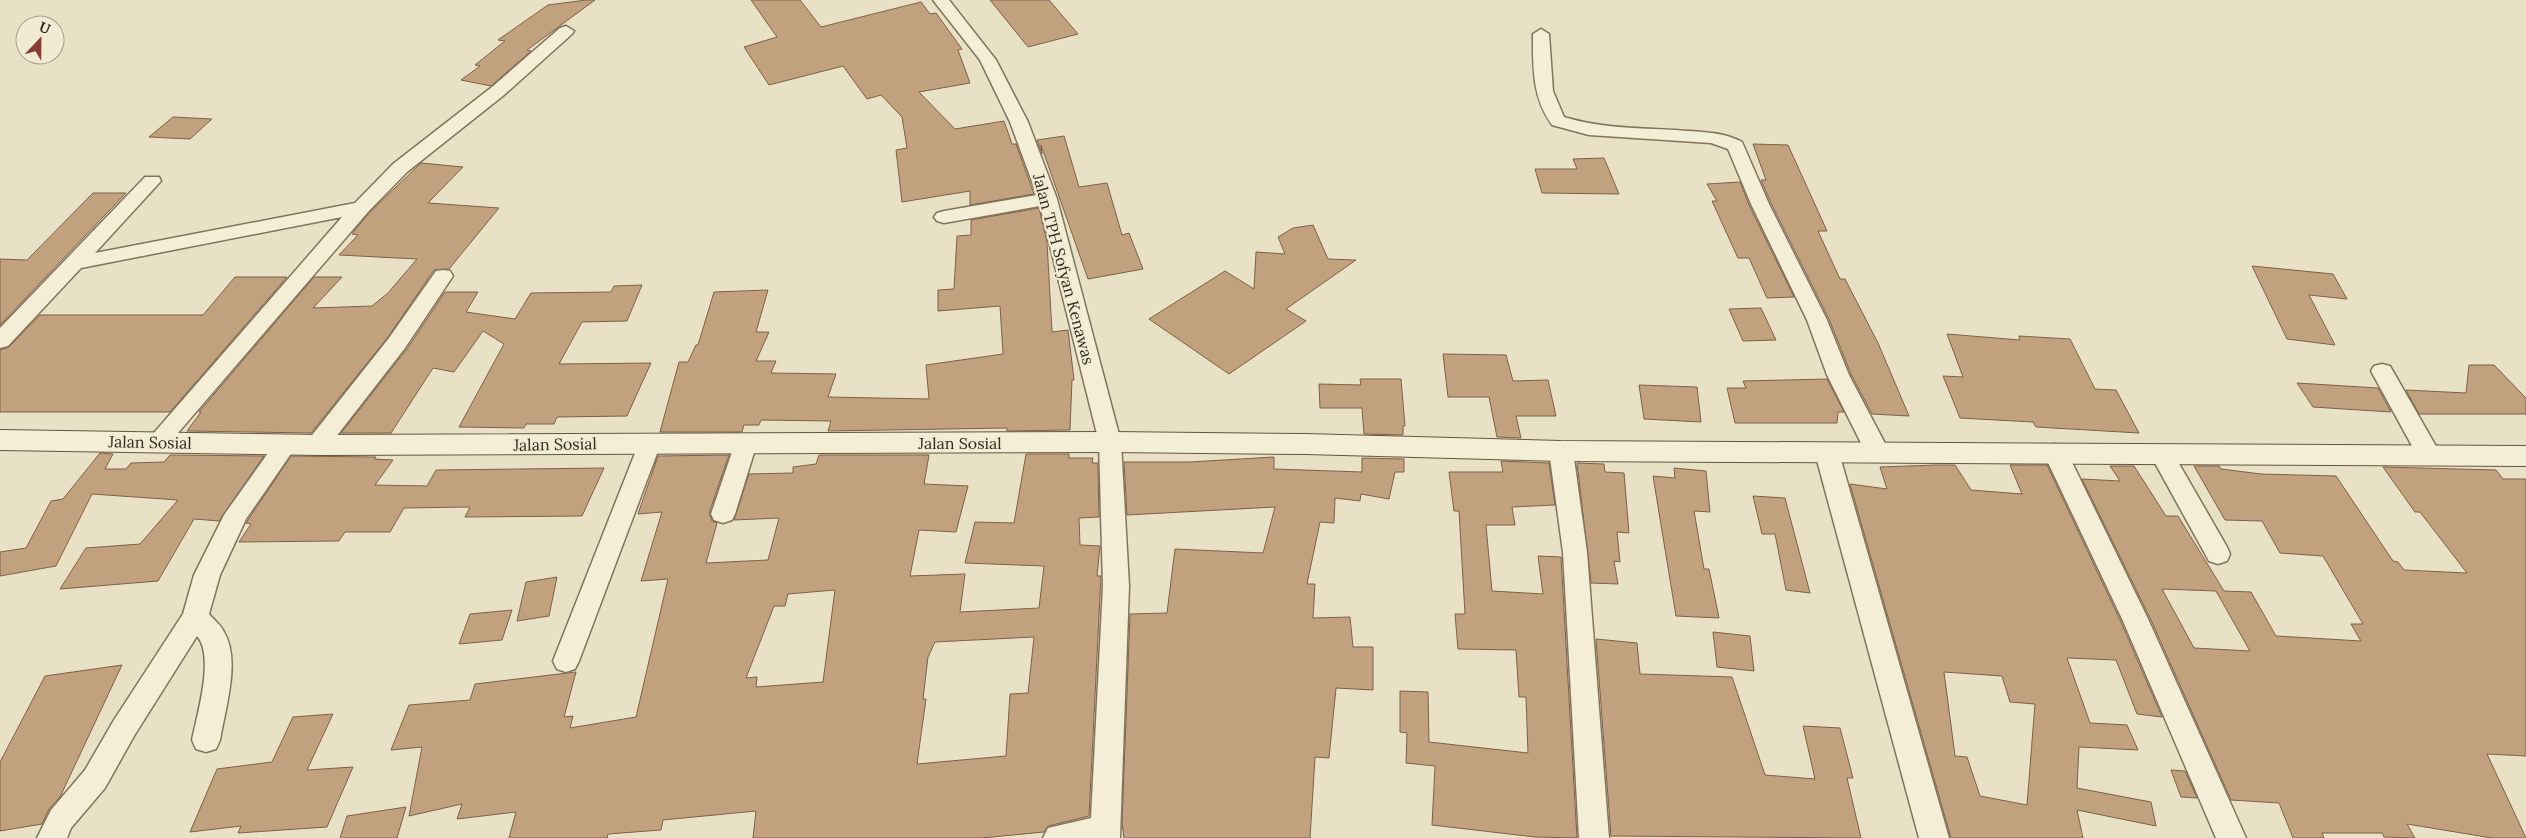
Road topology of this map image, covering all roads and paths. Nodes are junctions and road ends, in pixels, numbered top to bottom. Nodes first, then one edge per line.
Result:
1 (941, 0) edge
2 (566, 31) dead end
3 (1540, 34) dead end
4 (152, 181) dead end
5 (1048, 198) junction
6 (361, 208) junction
7 (944, 217) dead end
8 (75, 263) junction
9 (443, 276) dead end
10 (0, 341) edge
11 (2382, 371) dead end
12 (0, 440) edge
13 (157, 442) junction
14 (1110, 442) junction
15 (746, 443) junction
16 (650, 444) junction
17 (286, 445) junction
18 (317, 445) junction
19 (1561, 451) junction
20 (2055, 452) junction
21 (1827, 453) junction
22 (1878, 453) junction
23 (2162, 454) junction
24 (2429, 455) junction
25 (2526, 456) edge
26 (723, 514) dead end
27 (2218, 554) dead end
28 (195, 617) junction
29 (566, 662) dead end
30 (206, 740) dead end
31 (1105, 834) edge
32 (52, 838) edge
33 (1058, 838) edge
34 (1594, 838) edge
35 (1934, 838) edge
36 (2231, 838) edge

1 - 5 street, Jalan TPH Sofyan Kenawas
2 - 6 street
3 - 22 street
4 - 8 street
5 - 7 street
5 - 14 street, Jalan TPH Sofyan Kenawas
6 - 8 street
6 - 13 street
8 - 10 street
9 - 18 street
11 - 24 street
12 - 13 street, Jalan Sosial
13 - 17 street, Jalan Sosial
14 - 15 street, Jalan Sosial
14 - 19 street, Jalan Sosial
14 - 31 street, Jalan TPH Sofyan Kenawas
15 - 16 street, Jalan Sosial
15 - 26 street
16 - 18 street, Jalan Sosial
16 - 29 street
17 - 18 street, Jalan Sosial
17 - 28 street
19 - 21 street, Jalan Sosial
19 - 34 street
20 - 22 street, Jalan Sosial
20 - 23 street, Jalan Sosial
20 - 36 street
21 - 22 street, Jalan Sosial
21 - 35 street
23 - 24 street, Jalan Sosial
23 - 27 street
24 - 25 street, Jalan Sosial
28 - 30 street
28 - 32 street
31 - 33 street

